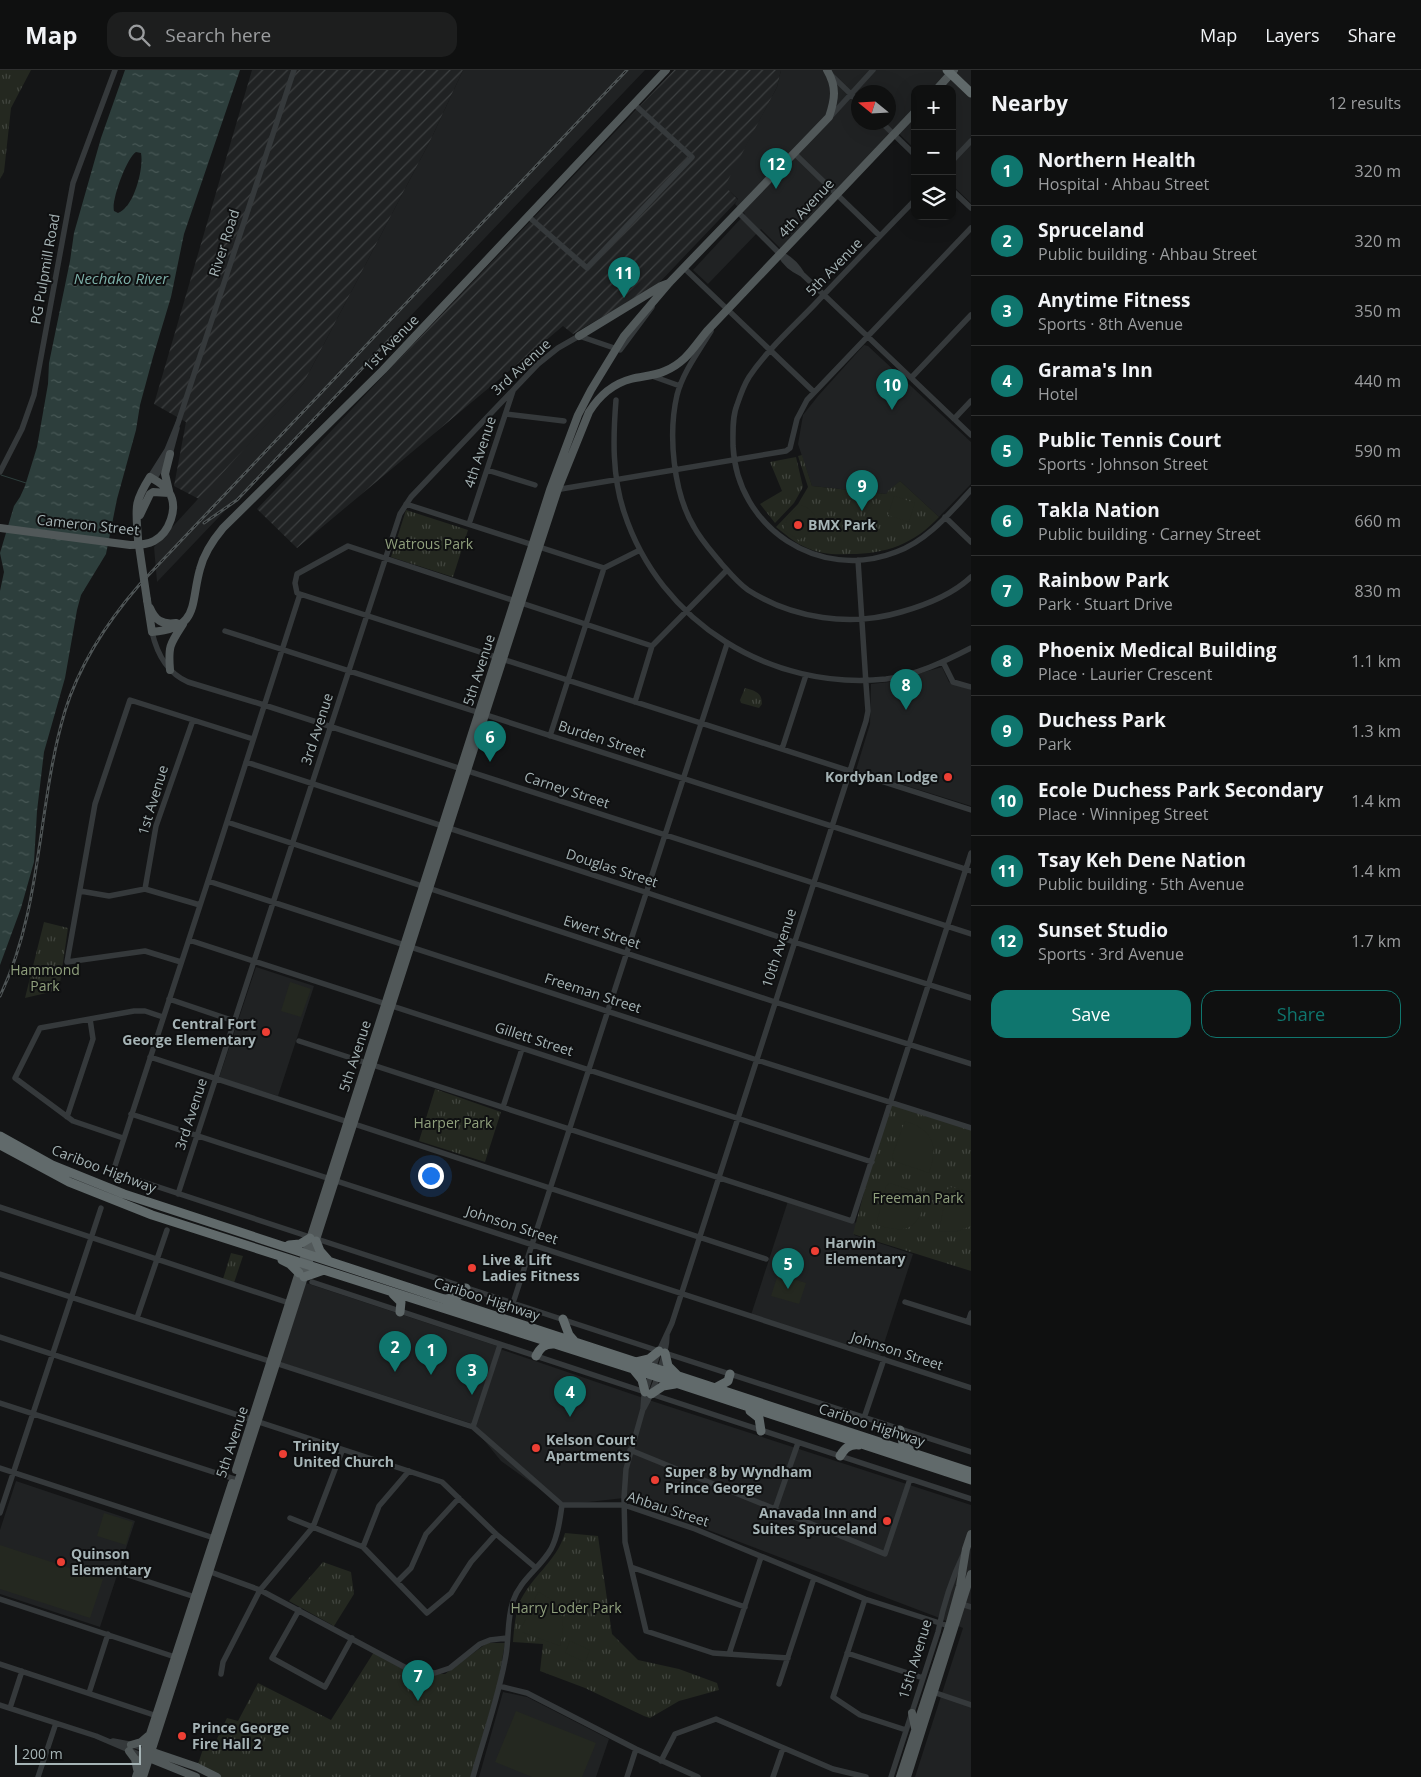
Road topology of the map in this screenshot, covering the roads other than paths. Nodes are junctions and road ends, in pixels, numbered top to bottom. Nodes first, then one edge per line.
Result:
1 (115, 70) edge
2 (294, 70) edge
3 (666, 70) edge
4 (873, 70) edge
5 (828, 71) edge
6 (951, 71) edge
7 (939, 85) edge
8 (971, 93) edge
9 (850, 94) junction
10 (635, 105) junction
11 (911, 116) edge
12 (829, 117) junction
13 (889, 130) edge
14 (893, 134) junction
15 (971, 141) edge
16 (911, 151) edge
17 (794, 153) junction
18 (956, 157) edge
19 (836, 194) junction
20 (956, 194) edge
21 (911, 204) edge
22 (971, 208) edge
23 (738, 212) junction
24 (529, 217) junction
25 (971, 228) edge
26 (880, 236) junction
27 (780, 254) junction
28 (684, 268) junction
29 (670, 282) junction
30 (824, 295) junction
31 (727, 310) junction
32 (971, 315) edge
33 (716, 321) junction
34 (579, 336) junction
35 (868, 337) junction
36 (615, 350) junction
37 (771, 351) junction
38 (652, 376) junction
39 (911, 378) junction
40 (680, 386) junction
41 (514, 388) junction
42 (814, 392) junction
43 (616, 400) dead end
44 (596, 401) joint
45 (971, 401) edge
46 (506, 414) junction
47 (954, 419) junction
48 (564, 420) dead end
49 (178, 423) junction
50 (971, 435) edge
51 (170, 454) junction
52 (734, 459) junction
53 (1, 469) edge
54 (674, 469) junction
55 (487, 470) junction
56 (152, 478) junction
57 (617, 479) junction
58 (535, 485) dead end
59 (554, 490) junction
60 (971, 490) edge
61 (169, 493) junction
62 (406, 504) junction
63 (140, 515) junction
64 (945, 517) junction
65 (469, 524) junction
66 (0, 528) edge
67 (137, 530) junction
68 (971, 542) edge
69 (536, 546) junction
70 (640, 550) junction
71 (385, 558) junction
72 (858, 560) junction
73 (604, 568) junction
74 (728, 570) junction
75 (971, 576) edge
76 (300, 594) junction
77 (147, 600) junction
78 (518, 602) junction
79 (686, 612) junction
80 (367, 615) junction
81 (186, 618) junction
82 (862, 620) junction
83 (586, 624) junction
84 (225, 631) dead end
85 (152, 632) junction
86 (726, 644) junction
87 (652, 646) junction
88 (971, 648) edge
89 (282, 650) junction
90 (500, 658) junction
91 (943, 662) junction
92 (170, 670) junction
93 (349, 671) junction
94 (806, 675) junction
95 (866, 679) junction
96 (568, 680) junction
97 (971, 687) edge
98 (635, 702) junction
99 (264, 705) junction
100 (482, 714) junction
101 (193, 720) junction
102 (701, 723) junction
103 (330, 727) junction
104 (550, 736) junction
105 (253, 739) junction
106 (782, 749) junction
107 (246, 762) junction
108 (464, 770) junction
109 (849, 771) junction
110 (683, 778) junction
111 (312, 784) junction
112 (971, 810) edge
113 (226, 822) junction
114 (831, 826) junction
115 (445, 827) junction
116 (664, 835) junction
117 (292, 843) junction
118 (971, 852) edge
119 (968, 870) edge
120 (208, 881) junction
121 (813, 883) junction
122 (426, 887) junction
123 (145, 889) junction
124 (80, 891) junction
125 (645, 892) junction
126 (273, 902) junction
127 (200, 905) junction
128 (948, 926) junction
129 (971, 934) edge
130 (189, 940) junction
131 (794, 942) junction
132 (407, 946) junction
133 (626, 953) junction
134 (181, 962) junction
135 (254, 962) junction
136 (929, 984) junction
137 (971, 998) edge
138 (169, 999) junction
139 (775, 1002) junction
140 (388, 1005) junction
141 (607, 1011) junction
142 (163, 1017) junction
143 (90, 1019) junction
144 (234, 1021) junction
145 (299, 1041) dead end
146 (909, 1045) junction
147 (522, 1049) junction
148 (150, 1058) junction
149 (756, 1060) junction
150 (370, 1064) junction
151 (971, 1064) edge
152 (588, 1070) junction
153 (215, 1079) junction
154 (891, 1103) junction
155 (503, 1107) junction
156 (132, 1114) junction
157 (67, 1117) junction
158 (738, 1119) junction
159 (351, 1123) junction
160 (569, 1128) junction
161 (971, 1128) edge
162 (0, 1136) edge
163 (197, 1136) junction
164 (123, 1138) junction
165 (0, 1145) edge
166 (872, 1162) junction
167 (718, 1178) junction
168 (332, 1180) junction
169 (550, 1188) junction
170 (178, 1194) junction
171 (0, 1207) edge
172 (101, 1208) dead end
173 (167, 1230) dead end
174 (217, 1235) junction
175 (92, 1237) junction
176 (699, 1237) junction
177 (313, 1239) junction
178 (281, 1245) junction
179 (531, 1245) junction
180 (766, 1258) dead end
181 (158, 1259) junction
182 (307, 1259) junction
183 (330, 1262) junction
184 (324, 1270) junction
185 (1, 1274) edge
186 (305, 1278) junction
187 (406, 1287) junction
188 (466, 1288) junction
189 (386, 1290) junction
190 (681, 1294) junction
191 (71, 1297) junction
192 (445, 1299) junction
193 (904, 1302) dead end
194 (513, 1303) junction
195 (293, 1304) junction
196 (400, 1312) junction
197 (971, 1313) edge
198 (137, 1318) junction
199 (563, 1319) junction
200 (970, 1323) edge
201 (0, 1337) edge
202 (576, 1342) junction
203 (554, 1344) junction
204 (500, 1345) junction
205 (662, 1352) junction
206 (52, 1354) junction
207 (536, 1356) junction
208 (884, 1359) junction
209 (274, 1362) junction
210 (635, 1366) junction
211 (655, 1372) junction
212 (729, 1378) junction
213 (678, 1380) junction
214 (715, 1388) junction
215 (971, 1388) edge
216 (648, 1393) junction
217 (734, 1398) junction
218 (0, 1403) edge
219 (32, 1413) junction
220 (864, 1418) junction
221 (255, 1422) junction
222 (473, 1427) junction
223 (900, 1430) junction
224 (761, 1431) junction
225 (798, 1443) junction
226 (867, 1446) junction
227 (342, 1450) junction
228 (630, 1450) junction
229 (971, 1452) edge
230 (914, 1453) junction
231 (840, 1456) junction
232 (0, 1468) edge
233 (409, 1471) junction
234 (13, 1473) junction
235 (970, 1476) edge
236 (910, 1479) junction
237 (236, 1480) junction
238 (459, 1498) junction
239 (971, 1499) edge
240 (562, 1504) junction
241 (624, 1505) junction
242 (775, 1509) junction
243 (0, 1512) edge
244 (290, 1518) dead end
245 (313, 1527) junction
246 (496, 1534) junction
247 (971, 1534) edge
248 (217, 1539) junction
249 (363, 1547) junction
250 (966, 1549) junction
251 (761, 1557) junction
252 (631, 1567) junction
253 (536, 1568) junction
254 (206, 1571) junction
255 (971, 1574) edge
256 (128, 1575) dead end
257 (814, 1578) junction
258 (397, 1582) junction
259 (260, 1590) junction
260 (197, 1598) junction
261 (0, 1599) edge
262 (865, 1599) junction
263 (959, 1603) junction
264 (745, 1607) junction
265 (971, 1607) edge
266 (298, 1610) junction
267 (940, 1623) junction
268 (952, 1627) junction
269 (108, 1634) junction
270 (352, 1638) junction
271 (507, 1638) junction
272 (848, 1653) junction
273 (729, 1654) junction
274 (178, 1658) junction
275 (788, 1658) junction
276 (0, 1664) edge
277 (22, 1672) junction
278 (221, 1674) dead end
279 (923, 1678) junction
280 (779, 1684) dead end
281 (499, 1686) junction
282 (931, 1692) junction
283 (89, 1693) junction
284 (0, 1704) edge
285 (971, 1705) edge
286 (10, 1708) junction
287 (912, 1713) junction
288 (159, 1716) junction
289 (56, 1723) junction
290 (906, 1730) junction
291 (916, 1730) junction
292 (153, 1733) junction
293 (130, 1748) junction
294 (783, 1748) junction
295 (636, 1749) junction
296 (147, 1754) junction
297 (164, 1760) junction
298 (661, 1761) junction
299 (140, 1775) edge
300 (687, 1775) edge
301 (38, 1777) edge
302 (196, 1777) edge
303 (217, 1777) edge
304 (473, 1777) edge
305 (627, 1777) edge
306 (698, 1777) edge
307 (772, 1777) edge
308 (866, 1777) edge
309 (891, 1777) edge
310 (900, 1777) edge
311 (907, 1777) edge

1 - 53 street, PG Pulpmill Road
2 - 49 street, River Road
3 - 10 main road, 1st Avenue
4 - 9 street
5 - 9 street
5 - 12 main road
6 - 7 main road
6 - 8 highway
9 - 12 street
10 - 24 main road, 1st Avenue
10 - 24 street
11 - 14 main road, 4th Avenue
12 - 17 main road
13 - 14 street
14 - 16 street
14 - 19 main road, 4th Avenue
15 - 18 street
17 - 19 street
17 - 23 main road
19 - 26 street
19 - 27 main road, 4th Avenue
20 - 22 street
21 - 26 street, 5th Avenue
23 - 27 street
23 - 28 main road
24 - 81 main road, 1st Avenue
25 - 35 street
26 - 30 street, 5th Avenue
27 - 30 street
27 - 31 main road, 4th Avenue
28 - 29 main road
28 - 31 street
29 - 34 main road
29 - 36 main road, 5th Avenue
30 - 35 street
30 - 37 street, 5th Avenue
31 - 33 main road, 4th Avenue
31 - 37 street
32 - 39 street
33 - 38 main road, 4th Avenue
33 - 40 street, 4th Avenue
34 - 36 street
34 - 41 street, 3rd Avenue
35 - 39 street
35 - 42 street
36 - 59 main road, 5th Avenue
37 - 42 street
37 - 52 street, 5th Avenue
38 - 40 street
38 - 44 main road, 4th Avenue
39 - 47 street
40 - 54 street, 4th Avenue
41 - 46 street, 4th Avenue
41 - 62 street, 3rd Avenue
42 - 52 street
43 - 57 street
44 - 59 main road, 5th Avenue
45 - 47 street
46 - 48 street
46 - 55 street, 4th Avenue
47 - 50 street
49 - 51 street, River Road
49 - 56 street, River Road
51 - 56 street, River Road
51 - 61 main road, Cameron Street
52 - 54 street
52 - 72 street, 5th Avenue
54 - 57 street
54 - 74 street, 4th Avenue
55 - 58 street
55 - 65 street, 4th Avenue
56 - 61 main road
56 - 63 main road, River Road
56 - 67 main road, River Road
57 - 59 street
57 - 70 street
59 - 69 main road, 5th Avenue
60 - 64 street, 5th Avenue
61 - 63 main road
61 - 66 main road, Cameron Street
62 - 65 street
62 - 71 street, 3rd Avenue
63 - 67 main road, River Road
64 - 68 street
64 - 72 street, 5th Avenue
65 - 69 street
67 - 77 main road, River Road, bridge
69 - 73 street
69 - 78 main road, 5th Avenue
70 - 73 street
70 - 79 street
71 - 76 street
71 - 78 street
71 - 80 street, 3rd Avenue
72 - 82 street, 10th Avenue
73 - 83 street
74 - 79 street
74 - 82 street, 4th Avenue
75 - 82 street, 4th Avenue
76 - 80 street
76 - 89 street
77 - 81 main road
77 - 85 main road, River Road
78 - 83 street
78 - 90 main road, 5th Avenue
79 - 86 street
79 - 87 street
80 - 90 street
80 - 93 street, 3rd Avenue
81 - 85 main road
81 - 92 main road, 1st Avenue
82 - 95 street, 10th Avenue
83 - 87 street
83 - 96 street
84 - 89 street, Burden Street
85 - 92 street, Carney Street
86 - 94 street
86 - 102 street
87 - 98 street
88 - 91 street
89 - 93 street, Burden Street
89 - 99 street
90 - 96 street
90 - 100 main road, 5th Avenue
91 - 95 street
91 - 97 street
92 - 99 street, Carney Street
93 - 100 street, Burden Street
93 - 103 street, 3rd Avenue
94 - 95 street
94 - 106 street
95 - 109 street, 10th Avenue
96 - 98 street
96 - 104 street
98 - 102 street
99 - 103 street, Carney Street
99 - 105 street
100 - 104 street, Burden Street
100 - 108 main road, 5th Avenue
101 - 105 street
101 - 123 street, 1st Avenue
101 - 124 street
102 - 106 street
102 - 110 street
103 - 108 street, Carney Street
103 - 111 street, 3rd Avenue
104 - 110 street, Burden Street
105 - 107 street
106 - 109 street
107 - 111 street, Douglas Street
107 - 113 street
108 - 115 main road, 5th Avenue
108 - 116 street, Carney Street
109 - 112 street
109 - 114 street, 10th Avenue
110 - 114 street, Burden Street
110 - 116 street
111 - 115 street, Douglas Street
111 - 117 street, 3rd Avenue
113 - 117 street, Ewert Street
113 - 120 street
114 - 119 street, Burden Street
114 - 121 street, 10th Avenue
115 - 122 main road, 5th Avenue
115 - 125 street, Douglas Street
116 - 121 street, Carney Street
116 - 125 street
117 - 122 street, Ewert Street
117 - 126 street, 3rd Avenue
118 - 119 street
119 - 128 street
120 - 126 street, Freeman Street
120 - 127 street
121 - 128 street, Carney Street
121 - 131 street, 10th Avenue
122 - 132 main road, 5th Avenue
122 - 133 street, Ewert Street
123 - 124 street
123 - 127 street
124 - 134 street
125 - 131 street, Douglas Street
125 - 133 street
126 - 132 street, Freeman Street
126 - 135 street, 3rd Avenue
127 - 130 street
128 - 129 street, Carney Street
128 - 136 street
130 - 134 street
130 - 135 street, Gillett Street
131 - 136 street, Douglas Street
131 - 139 street, 10th Avenue
132 - 140 main road, 5th Avenue
132 - 141 street, Freeman Street
133 - 139 street, Ewert Street
133 - 141 street
134 - 138 street
135 - 140 street, Gillett Street
135 - 144 street, 3rd Avenue
136 - 137 street, Douglas Street
136 - 146 street
138 - 142 street
138 - 144 street
139 - 146 street, Ewert Street
139 - 149 street, 10th Avenue
140 - 147 street, Gillett Street
140 - 150 main road, 5th Avenue
141 - 149 street, Freeman Street
141 - 152 street
142 - 143 street
142 - 148 street
143 - 157 street
143 - 157 street
144 - 153 street, 3rd Avenue
145 - 150 street
146 - 151 street, Ewert Street
146 - 154 street
147 - 152 street, Gillett Street
147 - 155 street
148 - 153 street
148 - 156 street
149 - 154 street, Freeman Street
149 - 158 street, 10th Avenue
150 - 155 street
150 - 159 main road, 5th Avenue
152 - 158 street, Gillett Street
152 - 160 street
153 - 159 street
153 - 163 street, 3rd Avenue
154 - 161 street, Freeman Street
154 - 166 street
155 - 160 street
156 - 163 street, Johnson Street
156 - 164 street
157 - 164 street
158 - 166 street, Gillett Street
158 - 167 street, 10th Avenue
159 - 168 main road, 5th Avenue
159 - 169 street
160 - 167 street
160 - 169 street
162 - 178 highway, Cariboo Highway
163 - 168 street, Johnson Street
163 - 170 street, 3rd Avenue
164 - 170 street
165 - 174 highway, Cariboo Highway
166 - 167 street
167 - 176 street, 10th Avenue
168 - 177 main road, 5th Avenue
168 - 179 street, Johnson Street
169 - 176 street
169 - 179 street
170 - 177 street
171 - 175 street
172 - 175 street
173 - 181 street
174 - 182 highway, Cariboo Highway
174 - 186 highway
175 - 181 street
175 - 191 street
176 - 180 street
176 - 190 street, 10th Avenue
177 - 178 highway
177 - 182 main road, 5th Avenue
177 - 183 highway
177 - 188 street
178 - 182 highway, Cariboo Highway
179 - 190 street, Johnson Street
179 - 194 street
181 - 195 street
181 - 198 street
182 - 183 highway, Cariboo Highway
182 - 184 highway, Cariboo Highway
182 - 186 main road, 5th Avenue
182 - 187 highway
183 - 187 highway, Cariboo Highway
184 - 186 highway
184 - 189 highway, Cariboo Highway
185 - 191 street
186 - 195 main road, 5th Avenue
186 - 196 street
187 - 192 highway, Cariboo Highway
188 - 192 highway
188 - 194 street
189 - 196 highway
189 - 203 highway, Cariboo Highway
190 - 205 street, 10th Avenue
190 - 208 street, Johnson Street
191 - 198 street
191 - 206 street
192 - 202 highway, Cariboo Highway
193 - 200 street
194 - 199 street
195 - 209 main road, 5th Avenue
196 - 204 street
197 - 200 street
198 - 209 street
199 - 202 highway
199 - 205 street
201 - 206 street
202 - 210 highway, Cariboo Highway
203 - 207 highway
203 - 210 highway, Cariboo Highway
204 - 207 street
204 - 222 street
205 - 210 highway
205 - 211 street, 10th Avenue
205 - 212 street
205 - 213 highway
206 - 219 street
206 - 221 street
207 - 216 street
208 - 215 street, Johnson Street
208 - 220 street
209 - 221 main road, 5th Avenue
209 - 222 street
210 - 211 highway, Cariboo Highway
210 - 216 highway
211 - 213 highway, Cariboo Highway
211 - 216 street, 10th Avenue
212 - 214 highway
212 - 217 highway
212 - 220 street
213 - 214 highway, Cariboo Highway
213 - 216 highway
213 - 217 highway, Cariboo Highway
214 - 217 highway, Cariboo Highway
216 - 224 street
216 - 228 street, 10th Avenue
217 - 224 highway
217 - 226 highway, Cariboo Highway
217 - 230 highway, Cariboo Highway
218 - 219 street
219 - 234 street
219 - 237 street
220 - 223 street
221 - 227 street
221 - 237 main road, 5th Avenue
222 - 240 street
223 - 229 street
223 - 230 highway
224 - 225 street
225 - 231 street
225 - 242 street
226 - 231 highway
226 - 235 highway, Cariboo Highway
227 - 233 street
227 - 245 street
228 - 241 street, 10th Avenue
228 - 242 street
230 - 235 highway, Cariboo Highway
231 - 236 street
232 - 234 street
233 - 238 street
233 - 249 street
234 - 243 street
234 - 248 street
236 - 239 street
236 - 242 street
237 - 248 main road, 5th Avenue
238 - 246 street
238 - 258 street
240 - 241 street, Ahbau Street
240 - 253 street
241 - 251 street, Ahbau Street
241 - 252 street, 10th Avenue
244 - 245 street
245 - 249 street
245 - 259 street
246 - 253 street
246 - 258 street
247 - 250 main road, 15th Avenue
248 - 254 main road, 5th Avenue
249 - 258 street
250 - 263 main road, 15th Avenue
250 - 267 street, 15th Avenue
251 - 257 street, Ahbau Street
251 - 264 street
252 - 264 street
252 - 273 street, 10th Avenue
253 - 271 street
254 - 259 street
254 - 260 main road, 5th Avenue
255 - 263 main road, 15th Avenue
256 - 260 street
257 - 262 street, Ahbau Street
257 - 275 street
259 - 266 street
259 - 278 street
260 - 274 main road, 5th Avenue
261 - 269 street
262 - 267 street, Ahbau Street
262 - 272 street
263 - 265 street
263 - 268 main road, 15th Avenue
264 - 273 street
266 - 270 street
266 - 270 street
267 - 268 street, Ahbau Street
267 - 279 street, 15th Avenue
268 - 282 main road, 15th Avenue
269 - 274 street
269 - 283 street
270 - 271 street
271 - 281 street
272 - 279 street
272 - 290 street
273 - 275 street
274 - 288 main road, 5th Avenue
275 - 280 street
276 - 277 street
277 - 283 street
277 - 286 street
279 - 287 street, 15th Avenue
281 - 295 street
281 - 304 street
282 - 285 street
282 - 291 main road, 15th Avenue
282 - 311 main road, 15th Avenue
283 - 288 street
284 - 286 street
286 - 289 street
287 - 290 street, 15th Avenue
287 - 291 main road
288 - 292 main road, 5th Avenue
289 - 293 street
289 - 301 street
290 - 309 street, 15th Avenue
291 - 310 main road, 15th Avenue
292 - 293 main road
292 - 296 main road, 5th Avenue
292 - 297 main road
293 - 296 street
293 - 299 main road
294 - 298 street
294 - 307 street
294 - 308 street
295 - 298 street
295 - 305 street
296 - 297 main road
296 - 299 main road, 5th Avenue
297 - 299 main road
297 - 302 main road
297 - 303 main road
298 - 300 street
300 - 306 street

